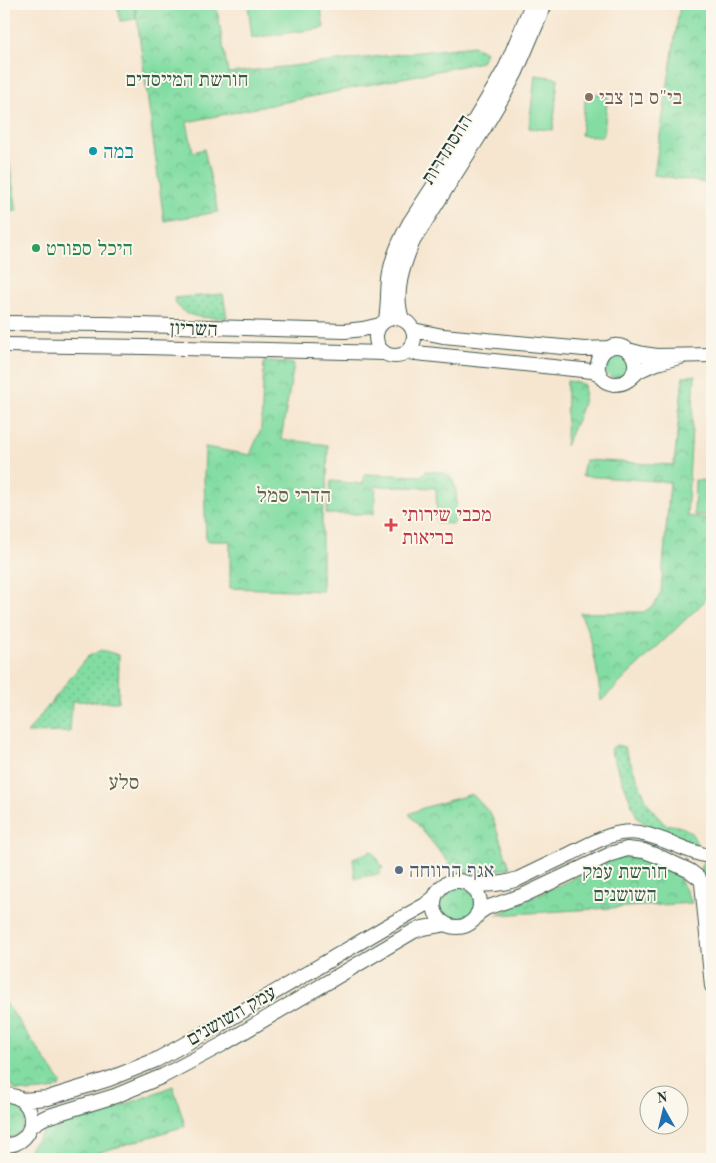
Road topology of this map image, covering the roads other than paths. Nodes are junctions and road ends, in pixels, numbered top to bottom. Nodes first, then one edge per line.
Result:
1 (532, 4) edge
2 (545, 4) edge
3 (402, 319) junction
4 (383, 322) junction
5 (4, 323) edge
6 (413, 330) junction
7 (4, 345) edge
8 (609, 348) junction
9 (628, 350) junction
10 (406, 352) junction
11 (384, 353) junction
12 (712, 355) edge
13 (684, 356) junction
14 (600, 374) junction
15 (631, 377) junction
16 (710, 856) edge
17 (466, 883) junction
18 (704, 884) edge
19 (435, 897) junction
20 (477, 914) junction
21 (446, 924) junction
22 (712, 986) edge
23 (11, 1095) edge
24 (30, 1127) junction
25 (4, 1145) edge

1 - 4 street, ההסתדרות
2 - 3 street, ההסתדרות
3 - 4 street
3 - 6 street
4 - 5 street, השריון
4 - 11 street
6 - 8 street
6 - 10 street
7 - 11 street, השריון
8 - 9 street
8 - 14 street
9 - 13 street
9 - 15 street
10 - 11 street
10 - 14 street
12 - 13 street
13 - 15 street
14 - 15 street
16 - 17 street
16 - 18 street
17 - 19 street
17 - 20 street
18 - 20 street
18 - 22 street
19 - 21 street
19 - 23 street, עמק השושנים
20 - 21 street
21 - 24 street, עמק השושנים
23 - 24 street
24 - 25 street, עמק השושנים

